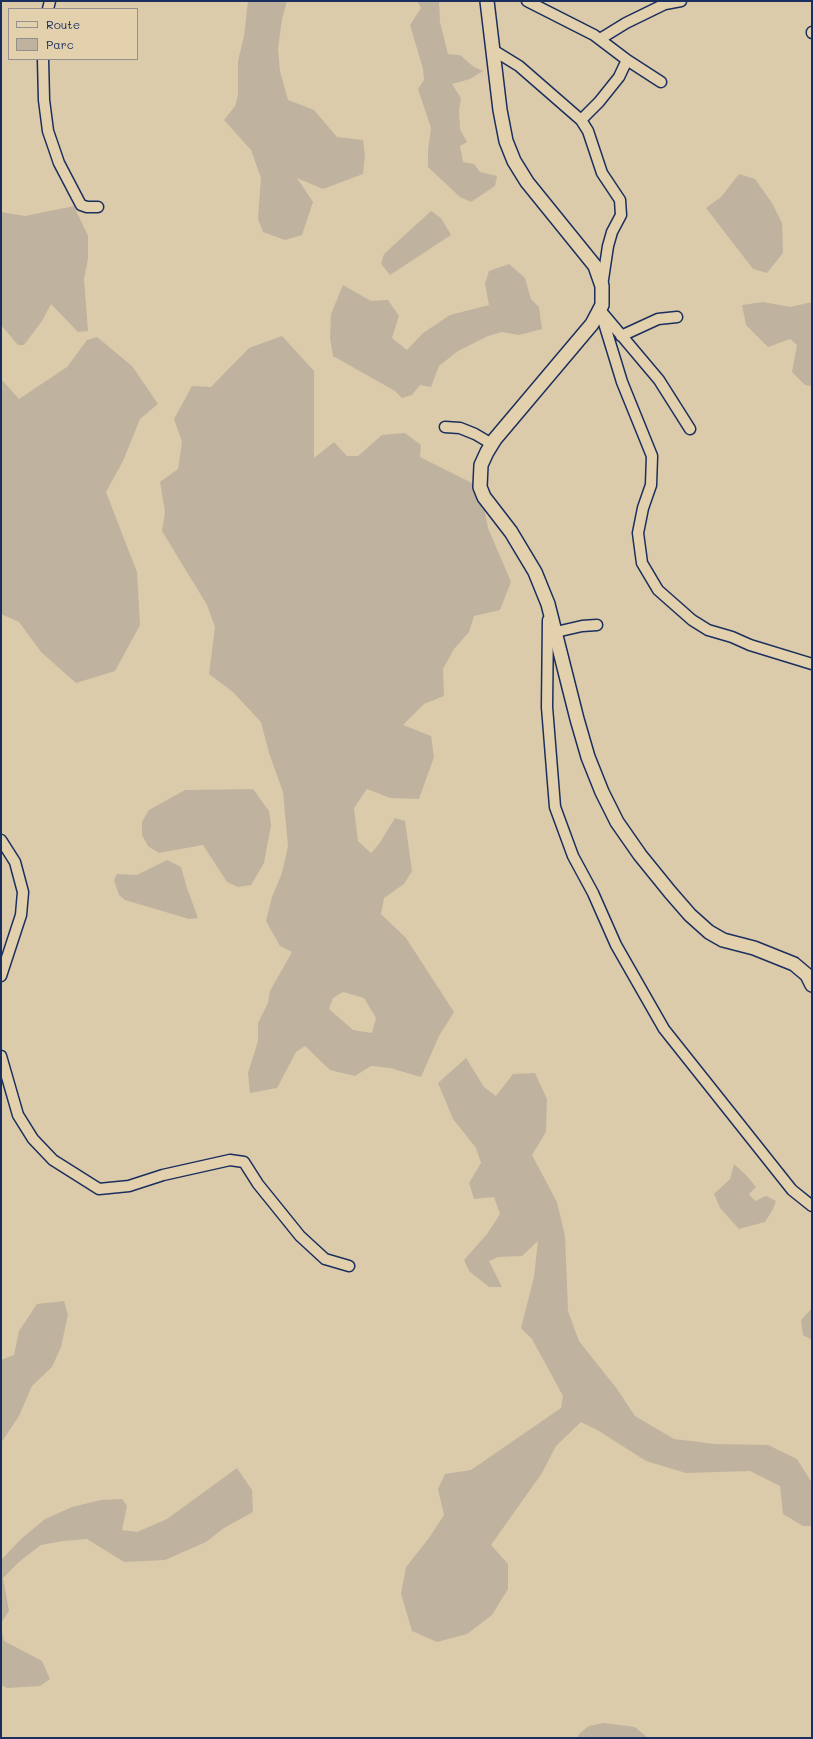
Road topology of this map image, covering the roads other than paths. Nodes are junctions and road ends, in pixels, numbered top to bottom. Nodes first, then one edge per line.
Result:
1 (487, 1) edge
2 (527, 1) edge
3 (681, 1) edge
4 (600, 39) junction
5 (493, 50) junction
6 (43, 60) edge
7 (627, 60) junction
8 (661, 82) dead end
9 (581, 120) junction
10 (98, 207) dead end
11 (602, 286) junction
12 (600, 310) junction
13 (677, 317) dead end
14 (621, 336) junction
15 (444, 427) dead end
16 (690, 429) dead end
17 (492, 444) junction
18 (548, 604) junction
19 (597, 625) dead end
20 (556, 632) junction
21 (812, 664) edge
22 (1, 840) edge
23 (1, 976) edge
24 (812, 985) edge
25 (1, 1056) edge
26 (812, 1206) edge
27 (349, 1266) dead end

1 - 5 main road
2 - 4 street
3 - 4 street
4 - 7 street
5 - 9 street
5 - 11 main road
6 - 10 street
7 - 8 street
7 - 9 street
9 - 11 street
11 - 12 main road
12 - 14 street
12 - 17 main road
12 - 21 street
13 - 14 street
14 - 16 street
15 - 17 street
17 - 18 main road
18 - 20 main road
18 - 26 street
19 - 20 street
20 - 24 main road
22 - 23 street
25 - 27 street

